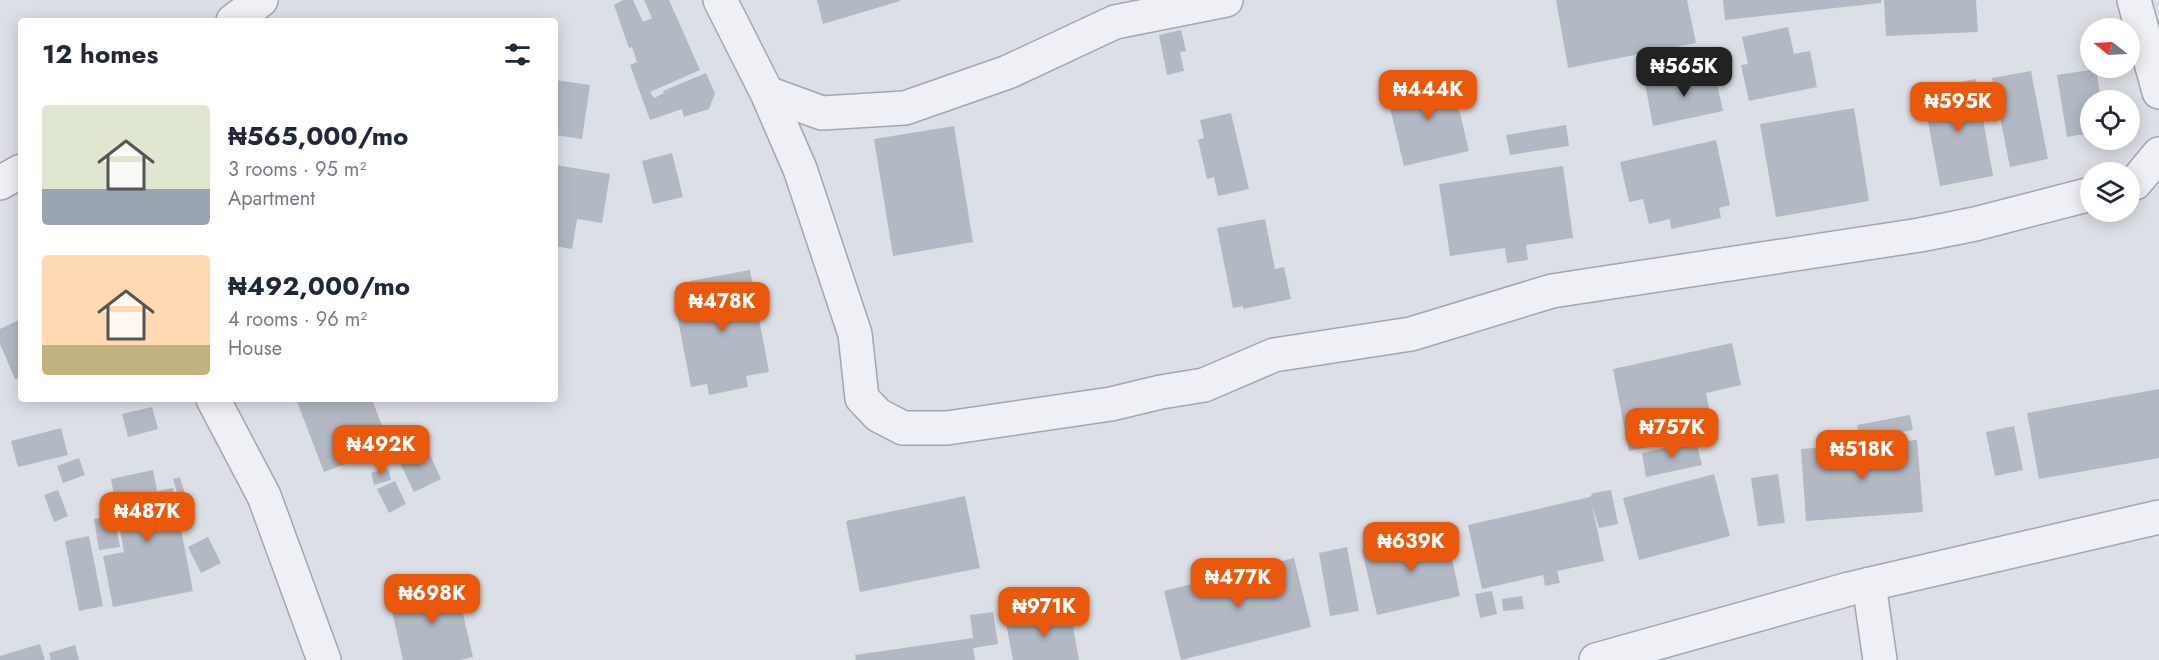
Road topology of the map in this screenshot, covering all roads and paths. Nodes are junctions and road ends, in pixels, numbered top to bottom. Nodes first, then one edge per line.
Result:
1 (261, 0) edge
2 (720, 0) edge
3 (1226, 0) edge
4 (2134, 0) edge
5 (237, 18) edge
6 (2159, 92) edge
7 (767, 93) junction
8 (2159, 154) edge
9 (18, 173) edge
10 (0, 183) edge
11 (2141, 187) edge
12 (2080, 197) edge
13 (215, 402) edge
14 (2159, 517) edge
15 (1869, 584) junction
16 (324, 660) edge
17 (1596, 660) edge
18 (1880, 660) edge

1 - 5 street
2 - 7 street
3 - 7 street
4 - 6 street
7 - 12 street
8 - 11 street
9 - 10 street
13 - 16 street
14 - 15 street
15 - 17 street
15 - 18 street

